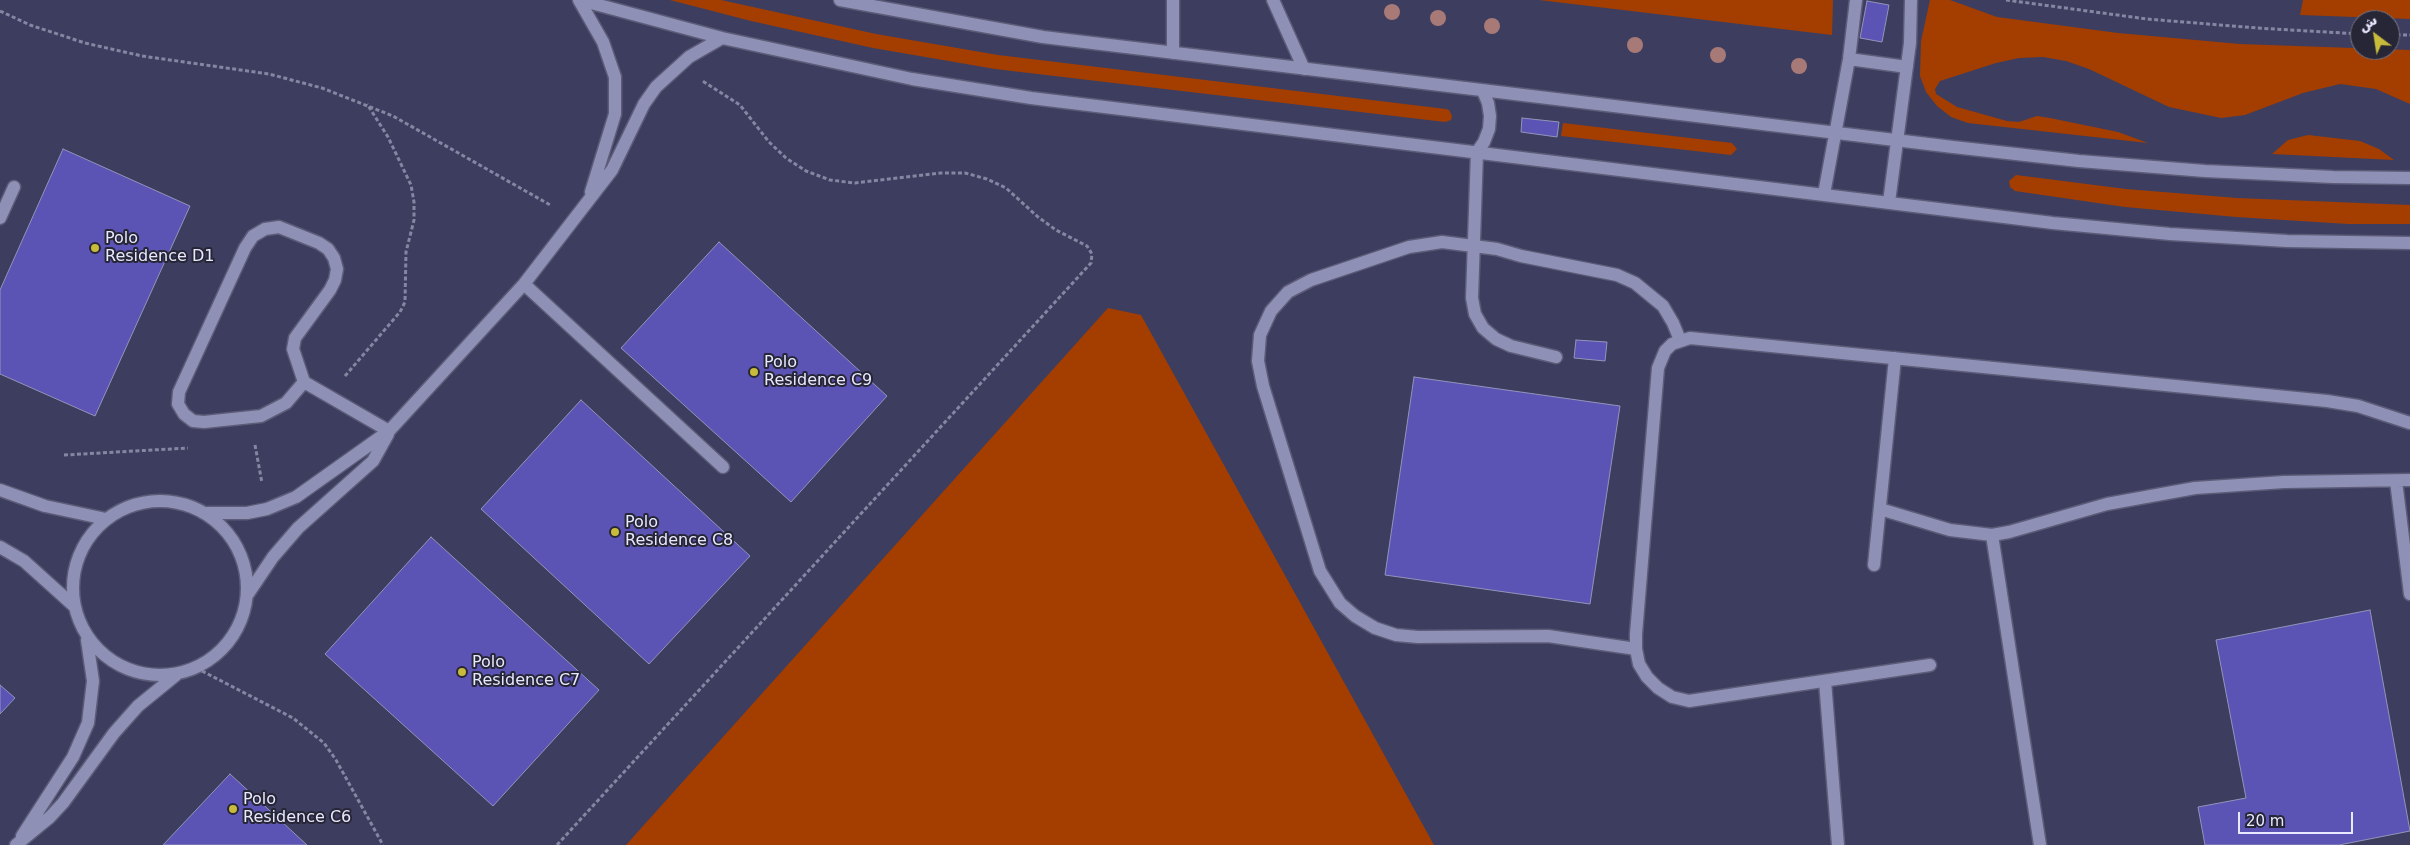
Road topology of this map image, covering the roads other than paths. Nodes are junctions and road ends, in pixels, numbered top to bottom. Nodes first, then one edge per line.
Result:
1 (580, 0) edge
2 (840, 0) edge
3 (1173, 0) edge
4 (1273, 0) edge
5 (1856, 0) edge
6 (1911, 0) edge
7 (722, 38) junction
8 (1173, 53) junction
9 (1848, 58) junction
10 (1906, 68) junction
11 (1304, 69) junction
12 (1483, 91) junction
13 (1835, 133) junction
14 (1897, 141) junction
15 (1477, 152) junction
16 (2410, 178) edge
17 (14, 187) dead end
18 (1824, 194) junction
19 (590, 196) junction
20 (1889, 202) junction
21 (0, 218) edge
22 (2410, 243) edge
23 (1474, 244) junction
24 (524, 284) junction
25 (1680, 340) junction
26 (1556, 357) dead end
27 (1895, 358) junction
28 (304, 382) junction
29 (2410, 423) edge
30 (390, 431) junction
31 (723, 467) dead end
32 (2410, 480) edge
33 (2396, 481) junction
34 (0, 490) edge
35 (1880, 510) junction
36 (206, 513) junction
37 (106, 519) junction
38 (1992, 535) junction
39 (0, 547) edge
40 (1874, 565) dead end
41 (247, 594) junction
42 (2410, 594) edge
43 (74, 606) junction
44 (86, 635) junction
45 (1636, 650) junction
46 (1930, 665) dead end
47 (180, 672) junction
48 (1825, 681) junction
49 (20, 843) edge
50 (1838, 845) edge
51 (2040, 845) edge

1 - 7 street
1 - 19 street
2 - 8 street
3 - 8 street
4 - 11 street
5 - 9 street
6 - 10 street
7 - 15 street
7 - 19 street
8 - 11 street
9 - 10 street
9 - 13 street
10 - 14 street
11 - 12 street
12 - 13 street
12 - 15 street
13 - 14 street
13 - 18 street
14 - 16 street
14 - 20 street
15 - 18 street
15 - 23 street
17 - 21 street
18 - 20 street
19 - 24 street
20 - 22 street
23 - 25 street
23 - 26 street
23 - 45 street
24 - 30 street
24 - 31 street
25 - 27 street
25 - 45 street
27 - 29 street
27 - 35 street
28 - 28 street
28 - 30 street
30 - 36 street
30 - 41 street
32 - 33 street
33 - 38 street
33 - 42 street
34 - 37 street
35 - 38 street
35 - 40 street
36 - 37 street
36 - 41 street
37 - 43 street
38 - 51 street
39 - 43 street
41 - 47 street
43 - 44 street
44 - 47 street
44 - 49 street
45 - 48 street
46 - 48 street
47 - 49 street
48 - 50 street

